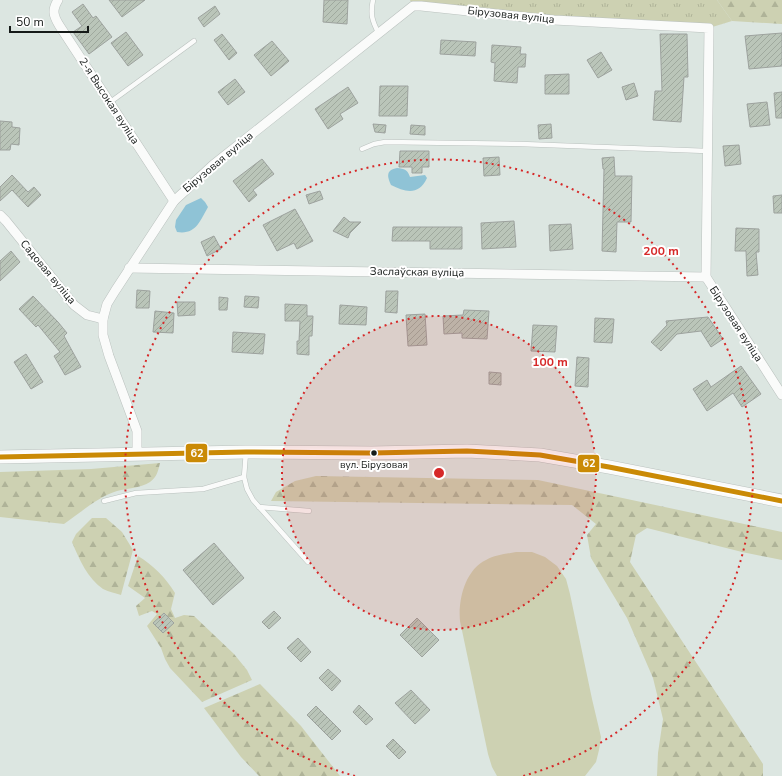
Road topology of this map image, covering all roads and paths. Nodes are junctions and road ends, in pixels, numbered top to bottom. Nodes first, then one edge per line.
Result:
1 (373, 0) edge
2 (54, 2) edge
3 (411, 3) edge
4 (379, 34) junction
5 (194, 41) dead end
6 (110, 103) junction
7 (362, 150) dead end
8 (707, 151) junction
9 (174, 201) junction
10 (0, 215) edge
11 (129, 268) junction
12 (706, 277) junction
13 (103, 319) junction
14 (782, 395) edge
15 (246, 452) junction
16 (137, 454) junction
17 (0, 457) edge
18 (244, 477) junction
19 (104, 501) dead end
20 (782, 501) edge
21 (259, 507) junction
22 (309, 511) dead end
23 (308, 562) dead end

1 - 4 lane
2 - 6 street, 2-я Высокая вуліца
3 - 4 street, Бірузовая вуліца
3 - 8 street, Бірузовая вуліца
4 - 9 street, Бірузовая вуліца
5 - 6 lane
6 - 9 street, 2-я Высокая вуліца
7 - 8 lane
8 - 12 street, Бірузовая вуліца
9 - 11 street, Бірузовая вуліца
10 - 13 street, Садовая вуліца
11 - 12 street, Заслаўская вуліца
11 - 13 street, Бірузовая вуліца
12 - 14 street, Бірузовая вуліца
13 - 16 street, Бірузовая вуліца
15 - 16 main road
15 - 18 lane
15 - 20 main road
16 - 17 main road
18 - 19 lane
18 - 21 lane
21 - 22 lane
21 - 23 lane

